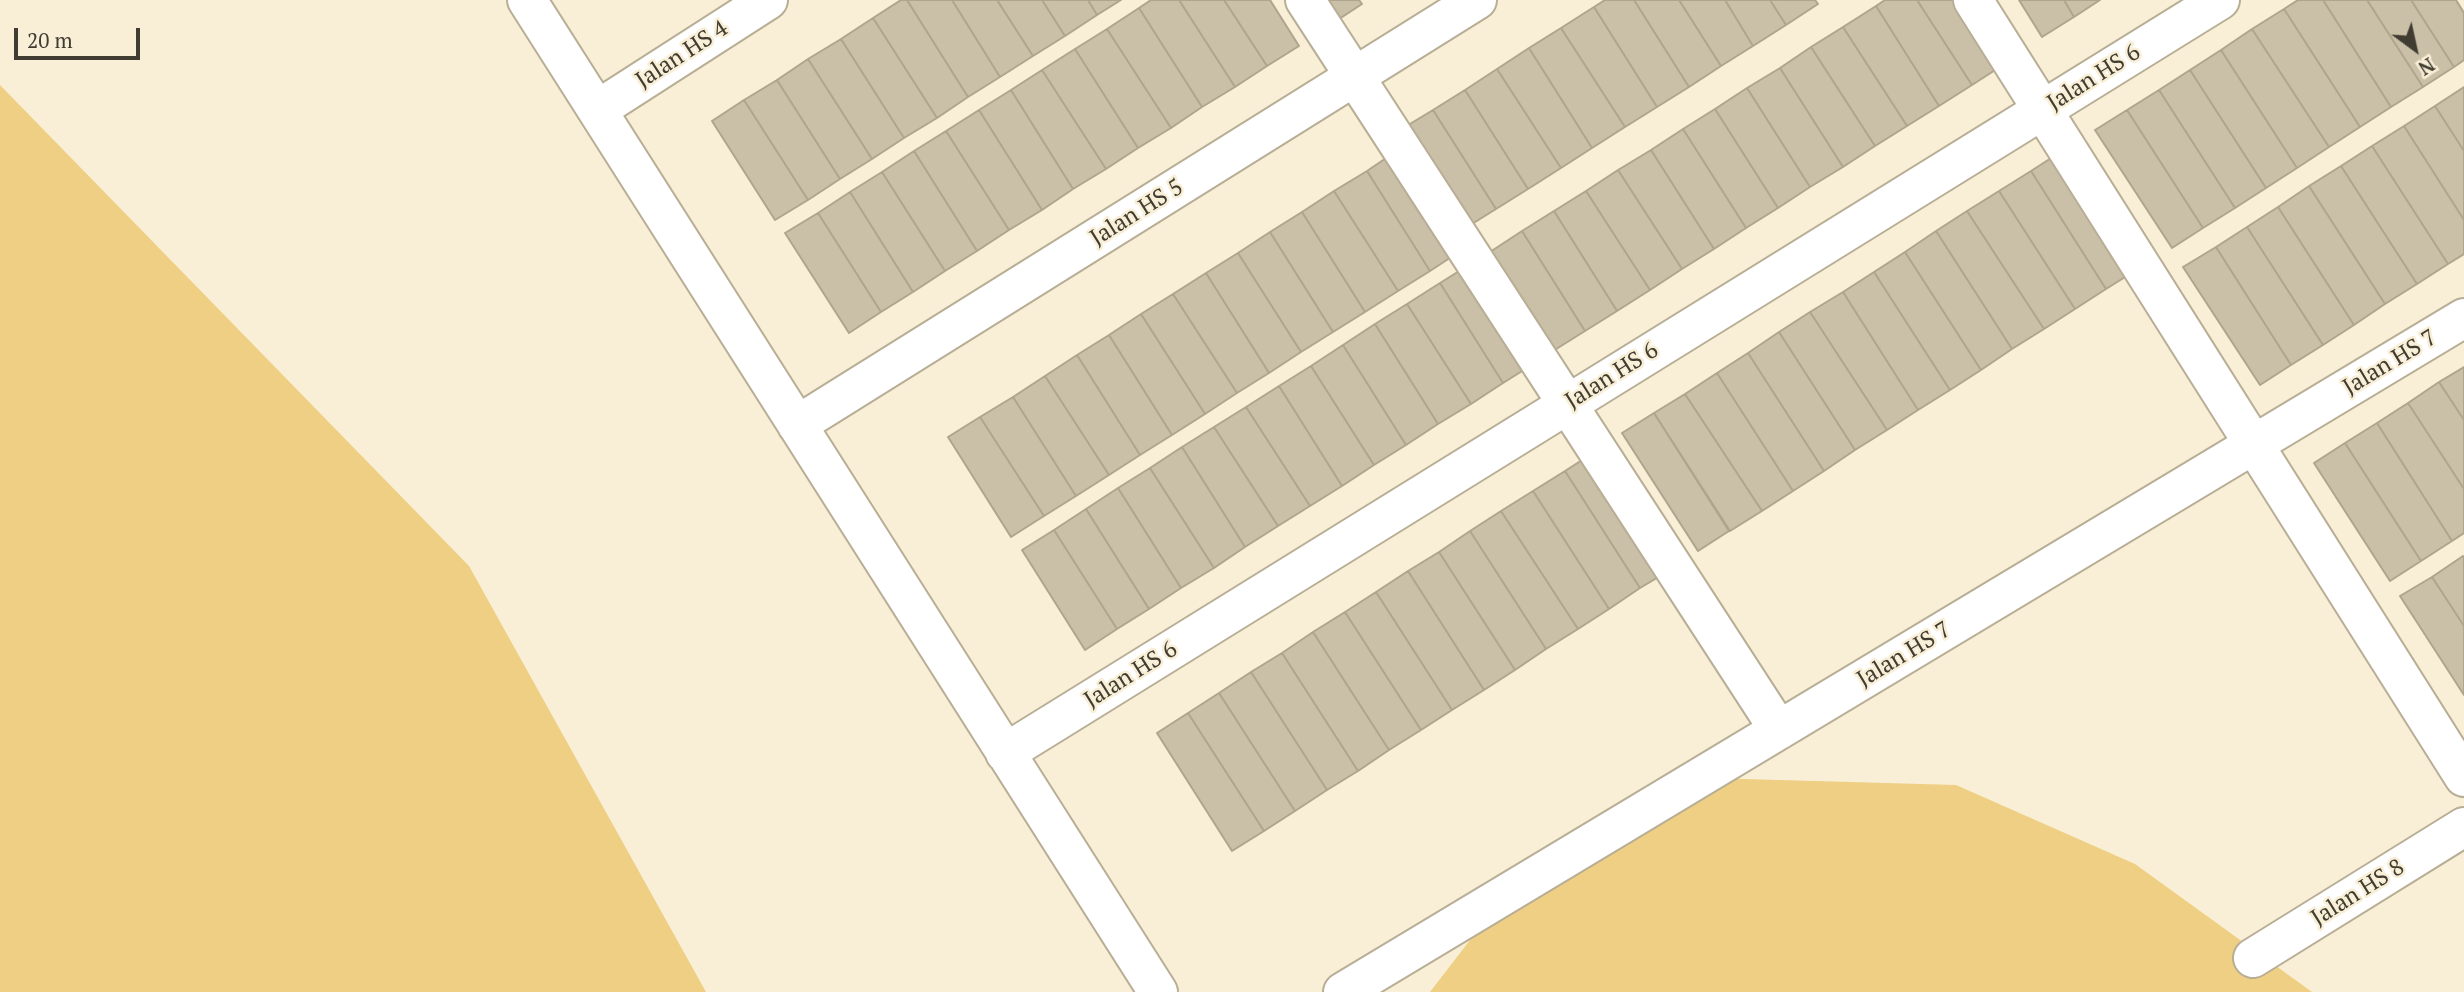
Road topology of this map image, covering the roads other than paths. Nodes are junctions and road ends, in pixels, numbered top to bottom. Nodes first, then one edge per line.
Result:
1 (527, 0) edge
2 (768, 0) edge
3 (1305, 0) edge
4 (1477, 0) edge
5 (1973, 0) edge
6 (2220, 0) edge
7 (1355, 76) junction
8 (597, 110) junction
9 (2043, 110) junction
10 (2464, 318) edge
11 (1567, 404) junction
12 (797, 425) junction
13 (2254, 444) junction
14 (1779, 730) junction
15 (1005, 753) junction
16 (2464, 777) edge
17 (2464, 827) edge
18 (2253, 958) dead end
19 (1157, 992) edge
20 (1343, 992) edge

1 - 8 street
2 - 8 street, Jalan HS 4
3 - 7 street
4 - 7 street, Jalan HS 5
5 - 9 street
6 - 9 street, Jalan HS 6
7 - 11 street
7 - 12 street, Jalan HS 5
8 - 12 street
9 - 11 street, Jalan HS 6
9 - 13 street
10 - 13 street, Jalan HS 7
11 - 14 street
11 - 15 street, Jalan HS 6
12 - 15 street
13 - 14 street, Jalan HS 7
13 - 16 street
14 - 20 street, Jalan HS 7
15 - 19 street
17 - 18 street, Jalan HS 8

